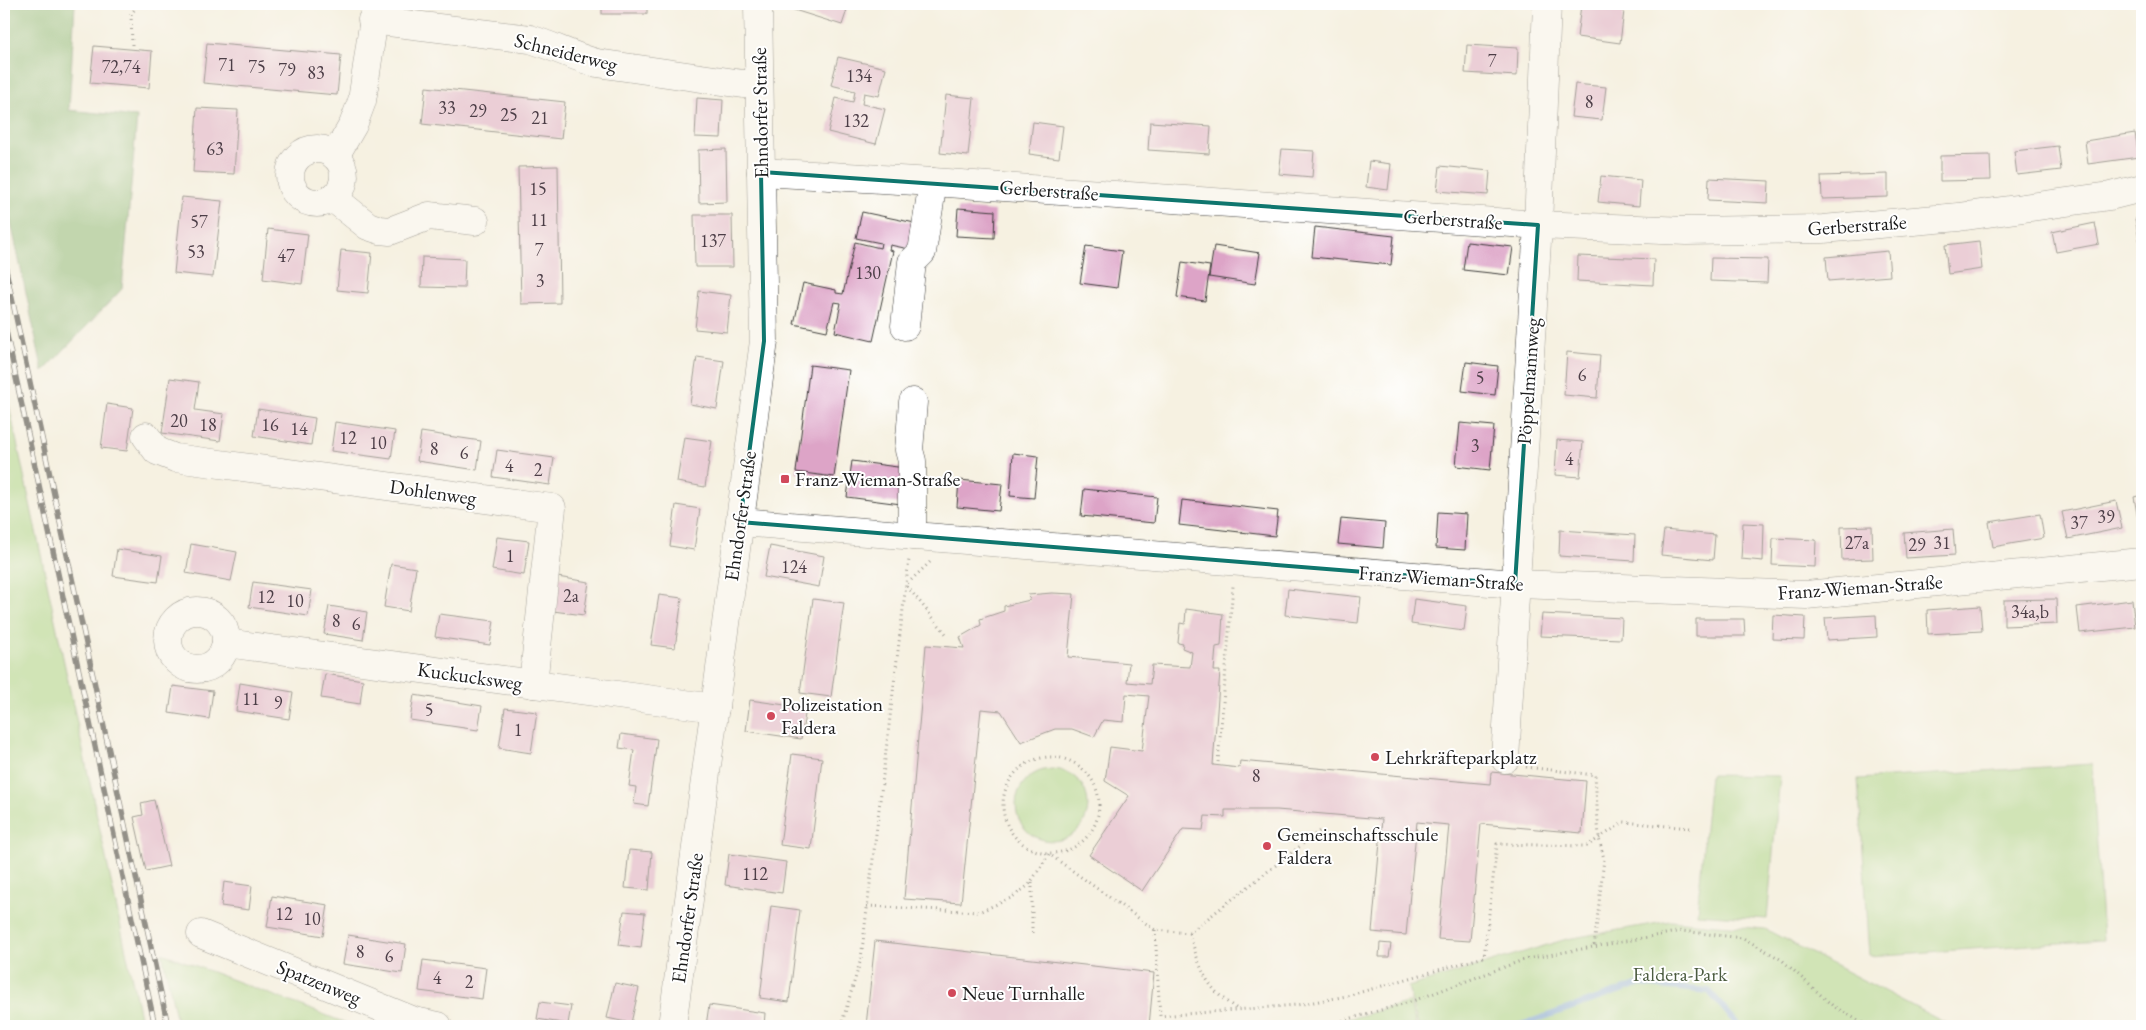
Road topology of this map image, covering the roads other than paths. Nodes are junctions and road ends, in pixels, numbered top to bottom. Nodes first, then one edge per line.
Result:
1 (758, 4) edge
2 (1547, 4) edge
3 (374, 12) edge
4 (759, 84) junction
5 (335, 156) junction
6 (761, 172) junction
7 (933, 182) junction
8 (2142, 188) edge
9 (333, 198) junction
10 (476, 221) dead end
11 (1538, 226) junction
12 (905, 326) dead end
13 (913, 402) dead end
14 (146, 436) dead end
15 (740, 522) junction
16 (912, 536) junction
17 (2142, 562) edge
18 (1515, 584) junction
19 (226, 643) dead end
20 (533, 684) junction
21 (715, 708) junction
22 (1505, 759) road end
23 (201, 934) dead end
24 (438, 1026) edge
25 (672, 1026) edge

1 - 4 street, Ehndorfer Straße
2 - 11 street, Pöppelmannweg
3 - 4 street, Schneiderweg
3 - 5 street, Schneiderweg
4 - 6 street, Ehndorfer Straße
5 - 9 street
5 - 9 street
6 - 7 street, Gerberstraße
6 - 15 street, Ehndorfer Straße
7 - 11 street, Gerberstraße
7 - 12 street
8 - 11 street, Gerberstraße
9 - 10 street
11 - 18 street, Pöppelmannweg
13 - 16 street
14 - 20 street, Dohlenweg
15 - 16 street, Franz-Wieman-Straße
15 - 21 street, Ehndorfer Straße
16 - 18 street, Franz-Wieman-Straße
17 - 18 street, Franz-Wieman-Straße
18 - 22 street, Pöppelmannweg
19 - 20 street, Kuckucksweg
20 - 21 street, Kuckucksweg
21 - 25 street, Ehndorfer Straße
23 - 24 street, Spatzenweg

